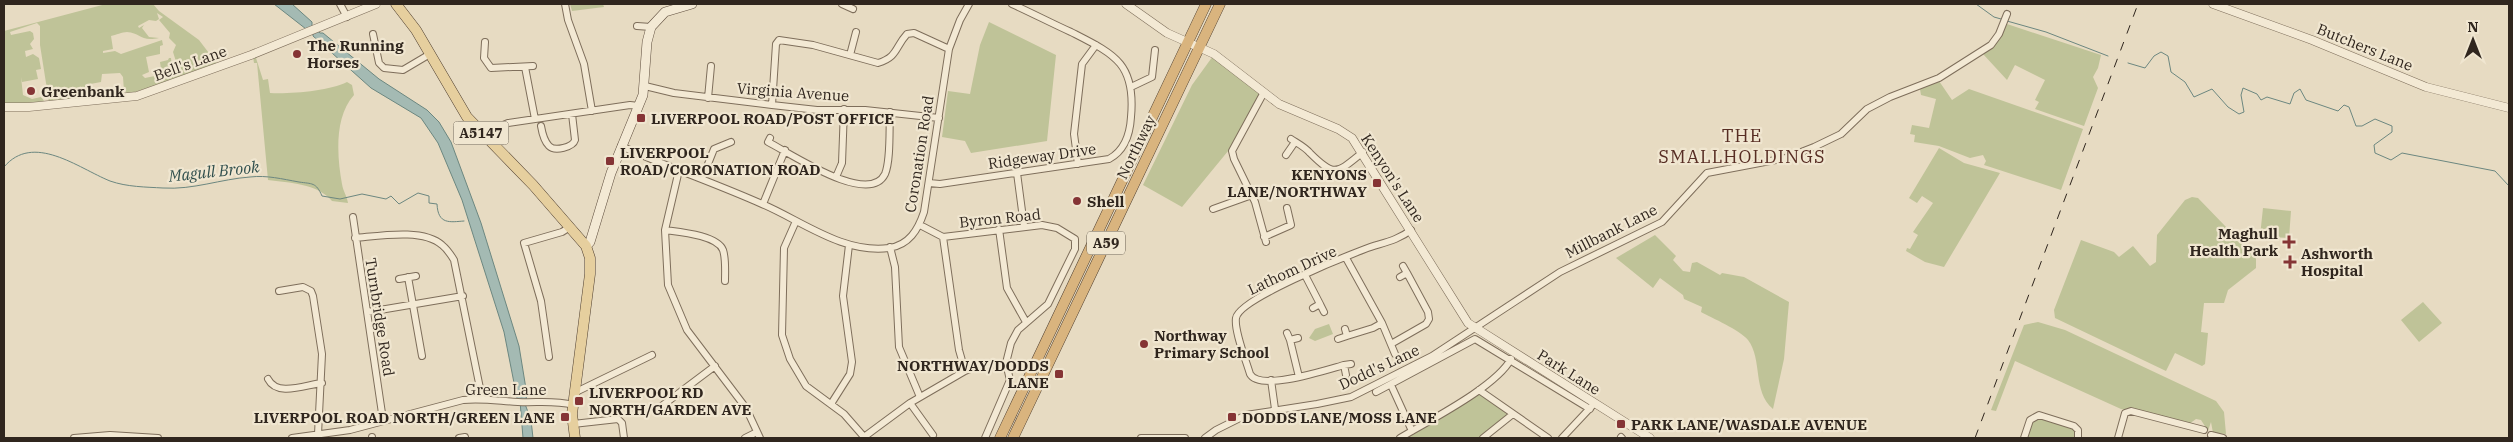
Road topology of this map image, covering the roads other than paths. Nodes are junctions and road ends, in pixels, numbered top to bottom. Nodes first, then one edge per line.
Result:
1 (340, 4) edge
2 (376, 4) edge
3 (396, 4) edge
4 (565, 4) edge
5 (692, 4) edge
6 (842, 4) edge
7 (969, 4) edge
8 (1012, 4) edge
9 (1126, 4) edge
10 (1206, 4) edge
11 (1220, 4) edge
12 (2213, 4) edge
13 (853, 9) dead end
14 (2006, 16) dead end
15 (347, 17) junction
16 (638, 26) dead end
17 (651, 27) junction
18 (856, 32) dead end
19 (373, 34) dead end
20 (485, 42) dead end
21 (1188, 42) junction
22 (1096, 45) junction
23 (1199, 47) junction
24 (949, 49) junction
25 (1155, 50) dead end
26 (430, 54) junction
27 (850, 55) junction
28 (525, 66) junction
29 (533, 66) dead end
30 (711, 66) dead end
31 (645, 86) junction
32 (1131, 87) junction
33 (1263, 94) junction
34 (708, 98) junction
35 (772, 105) junction
36 (639, 106) junction
37 (4, 107) edge
38 (2509, 108) edge
39 (844, 110) junction
40 (592, 111) junction
41 (890, 112) junction
42 (572, 114) junction
43 (939, 118) junction
44 (535, 119) junction
45 (541, 126) dead end
46 (482, 134) junction
47 (770, 138) dead end
48 (731, 142) dead end
49 (706, 144) dead end
50 (621, 146) junction
51 (714, 149) junction
52 (785, 150) junction
53 (1362, 152) junction
54 (1284, 157) dead end
55 (1078, 164) junction
56 (679, 170) junction
57 (1017, 173) junction
58 (836, 178) junction
59 (702, 180) junction
60 (929, 183) junction
61 (1252, 195) junction
62 (1215, 199) dead end
63 (763, 204) junction
64 (1290, 211) dead end
65 (352, 217) dead end
66 (796, 221) junction
67 (920, 225) junction
68 (1024, 226) junction
69 (570, 227) junction
70 (999, 229) junction
71 (665, 230) junction
72 (1410, 230) junction
73 (944, 237) junction
74 (355, 238) junction
75 (849, 245) junction
76 (586, 246) junction
77 (890, 248) junction
78 (1346, 258) junction
79 (1403, 266) dead end
80 (1407, 273) junction
81 (1305, 275) junction
82 (416, 276) dead end
83 (716, 276) dead end
84 (408, 277) junction
85 (1400, 277) dead end
86 (399, 279) dead end
87 (279, 291) dead end
88 (463, 296) junction
89 (412, 304) junction
90 (1320, 304) junction
91 (1313, 308) dead end
92 (368, 312) junction
93 (1324, 312) dead end
94 (1026, 322) junction
95 (1382, 323) junction
96 (1474, 328) junction
97 (1345, 329) dead end
98 (1287, 333) dead end
99 (1347, 336) junction
100 (1298, 338) dead end
101 (1338, 339) dead end
102 (1475, 339) joint
103 (1290, 340) junction
104 (1391, 344) junction
105 (1395, 354) dead end
106 (652, 355) dead end
107 (422, 356) dead end
108 (549, 357) dead end
109 (1433, 359) junction
110 (1511, 360) junction
111 (1006, 362) junction
112 (715, 366) junction
113 (965, 371) junction
114 (1346, 375) dead end
115 (1299, 377) junction
116 (268, 379) dead end
117 (1271, 380) junction
118 (322, 383) junction
119 (1391, 385) junction
120 (1479, 390) junction
121 (576, 392) junction
122 (1376, 392) dead end
123 (920, 397) junction
124 (482, 398) junction
125 (910, 403) junction
126 (831, 404) junction
127 (573, 405) junction
128 (663, 405) dead end
129 (1592, 406) junction
130 (1275, 409) junction
131 (1513, 414) junction
132 (383, 420) junction
133 (573, 424) junction
134 (2204, 430) dead end
135 (1412, 431) junction
136 (318, 434) junction
137 (759, 435) edge
138 (933, 435) dead end
139 (2211, 435) dead end
140 (74, 438) edge
141 (158, 438) edge
142 (292, 438) edge
143 (575, 438) edge
144 (624, 438) edge
145 (745, 438) edge
146 (864, 438) edge
147 (985, 438) edge
148 (1000, 438) edge
149 (1014, 438) edge
150 (1141, 438) edge
151 (1185, 438) edge
152 (1205, 438) edge
153 (1400, 438) edge
154 (1484, 438) edge
155 (1548, 438) edge
156 (1562, 438) edge
157 (1650, 438) edge
158 (2024, 438) edge
159 (2078, 438) edge
160 (2118, 438) edge
161 (2223, 438) edge

1 - 15 street
2 - 15 street, Bell's Lane
3 - 26 main road, A5147
4 - 40 street
5 - 17 main road
6 - 13 street
7 - 24 street, Coronation Road
8 - 22 street, Ridgeway Drive
9 - 21 street, Kenyon's Lane
10 - 21 highway, Northway / A59
11 - 23 highway, Northway / A59
12 - 38 street, Butchers Lane
14 - 96 street, Millbank Lane
15 - 37 street, Bell's Lane
16 - 17 street
17 - 31 main road
18 - 27 street
19 - 26 street
20 - 28 street
21 - 23 street, Kenyon's Lane
21 - 148 highway, Northway / A59
22 - 32 street, Ridgeway Drive
22 - 55 street
23 - 33 street, Kenyon's Lane
23 - 149 highway, Northway / A59
24 - 27 street
24 - 43 street, Coronation Road
25 - 32 street
26 - 46 main road, A5147
27 - 35 street
28 - 29 street
28 - 44 street
30 - 34 street
31 - 34 street, Virginia Avenue
31 - 36 main road
32 - 55 street, Ridgeway Drive
33 - 53 street, Kenyon's Lane
33 - 61 street
34 - 35 street, Virginia Avenue
35 - 39 street, Virginia Avenue
36 - 40 street
36 - 50 main road
39 - 41 street, Virginia Avenue
39 - 58 street
40 - 42 street
41 - 43 street, Virginia Avenue
41 - 58 street
42 - 44 street
42 - 45 street
43 - 60 street, Coronation Road
44 - 46 street
46 - 69 main road, A5147
47 - 52 street
48 - 51 street
49 - 51 street
50 - 56 street, Coronation Road
50 - 76 main road
51 - 59 street
52 - 58 street
52 - 63 street
53 - 54 street
53 - 72 street, Kenyon's Lane
55 - 57 street, Ridgeway Drive
56 - 59 street, Coronation Road
56 - 71 street
57 - 60 street, Ridgeway Drive
57 - 68 street
59 - 63 street, Coronation Road
60 - 67 street, Coronation Road
61 - 62 street
61 - 64 street
63 - 66 street, Coronation Road
65 - 74 street, Turnbridge Road
66 - 75 street, Coronation Road
66 - 126 street
67 - 73 street, Byron Road
67 - 77 street, Coronation Road
68 - 70 street, Byron Road
68 - 94 street, Byron Road
69 - 76 main road, A5147
69 - 108 street
70 - 73 street, Byron Road
70 - 94 street
71 - 83 street
71 - 112 street
72 - 78 street, Lathom Drive
72 - 96 street, Kenyon's Lane
73 - 113 street
74 - 88 street
74 - 92 street, Turnbridge Road
75 - 77 street, Coronation Road
75 - 126 street
76 - 121 main road
77 - 123 street
78 - 81 street, Lathom Drive
78 - 95 street
79 - 80 street
80 - 85 street
80 - 104 street
81 - 90 street
81 - 117 street, Lathom Drive
82 - 84 street
84 - 86 street
84 - 89 street
87 - 118 street
88 - 89 street
88 - 124 street
89 - 92 street
89 - 107 street
90 - 91 street
90 - 93 street
92 - 132 street, Turnbridge Road
94 - 111 street
95 - 99 street
95 - 104 street
96 - 109 street, Dodd's Lane
96 - 129 street, Park Lane
97 - 99 street
98 - 103 street
99 - 101 street
100 - 103 street
102 - 109 street, Dodd's Lane
102 - 110 street, Park Lane
103 - 115 street
104 - 105 street
106 - 121 street
109 - 119 street, Dodd's Lane
109 - 130 street, Dodd's Lane
110 - 120 street
110 - 129 street, Park Lane
111 - 113 street
111 - 147 street
112 - 128 street
112 - 137 street
113 - 123 street
114 - 115 street
115 - 117 street
116 - 118 street
117 - 130 street
118 - 136 street
119 - 122 street, Dodd's Lane
119 - 135 street
120 - 131 street
120 - 135 street
121 - 127 main road
123 - 125 street
124 - 127 street, Green Lane
124 - 132 street, Green Lane
125 - 138 street
125 - 146 street
126 - 146 street
127 - 133 main road
129 - 156 street
129 - 157 street, Park Lane
130 - 152 street, Dodd's Lane
131 - 154 street
131 - 155 street
132 - 136 street, Green Lane
133 - 143 main road
133 - 144 street
134 - 160 street
135 - 153 street
136 - 142 street, Green Lane
137 - 145 street
139 - 161 street
140 - 141 street
150 - 151 street
158 - 159 street

